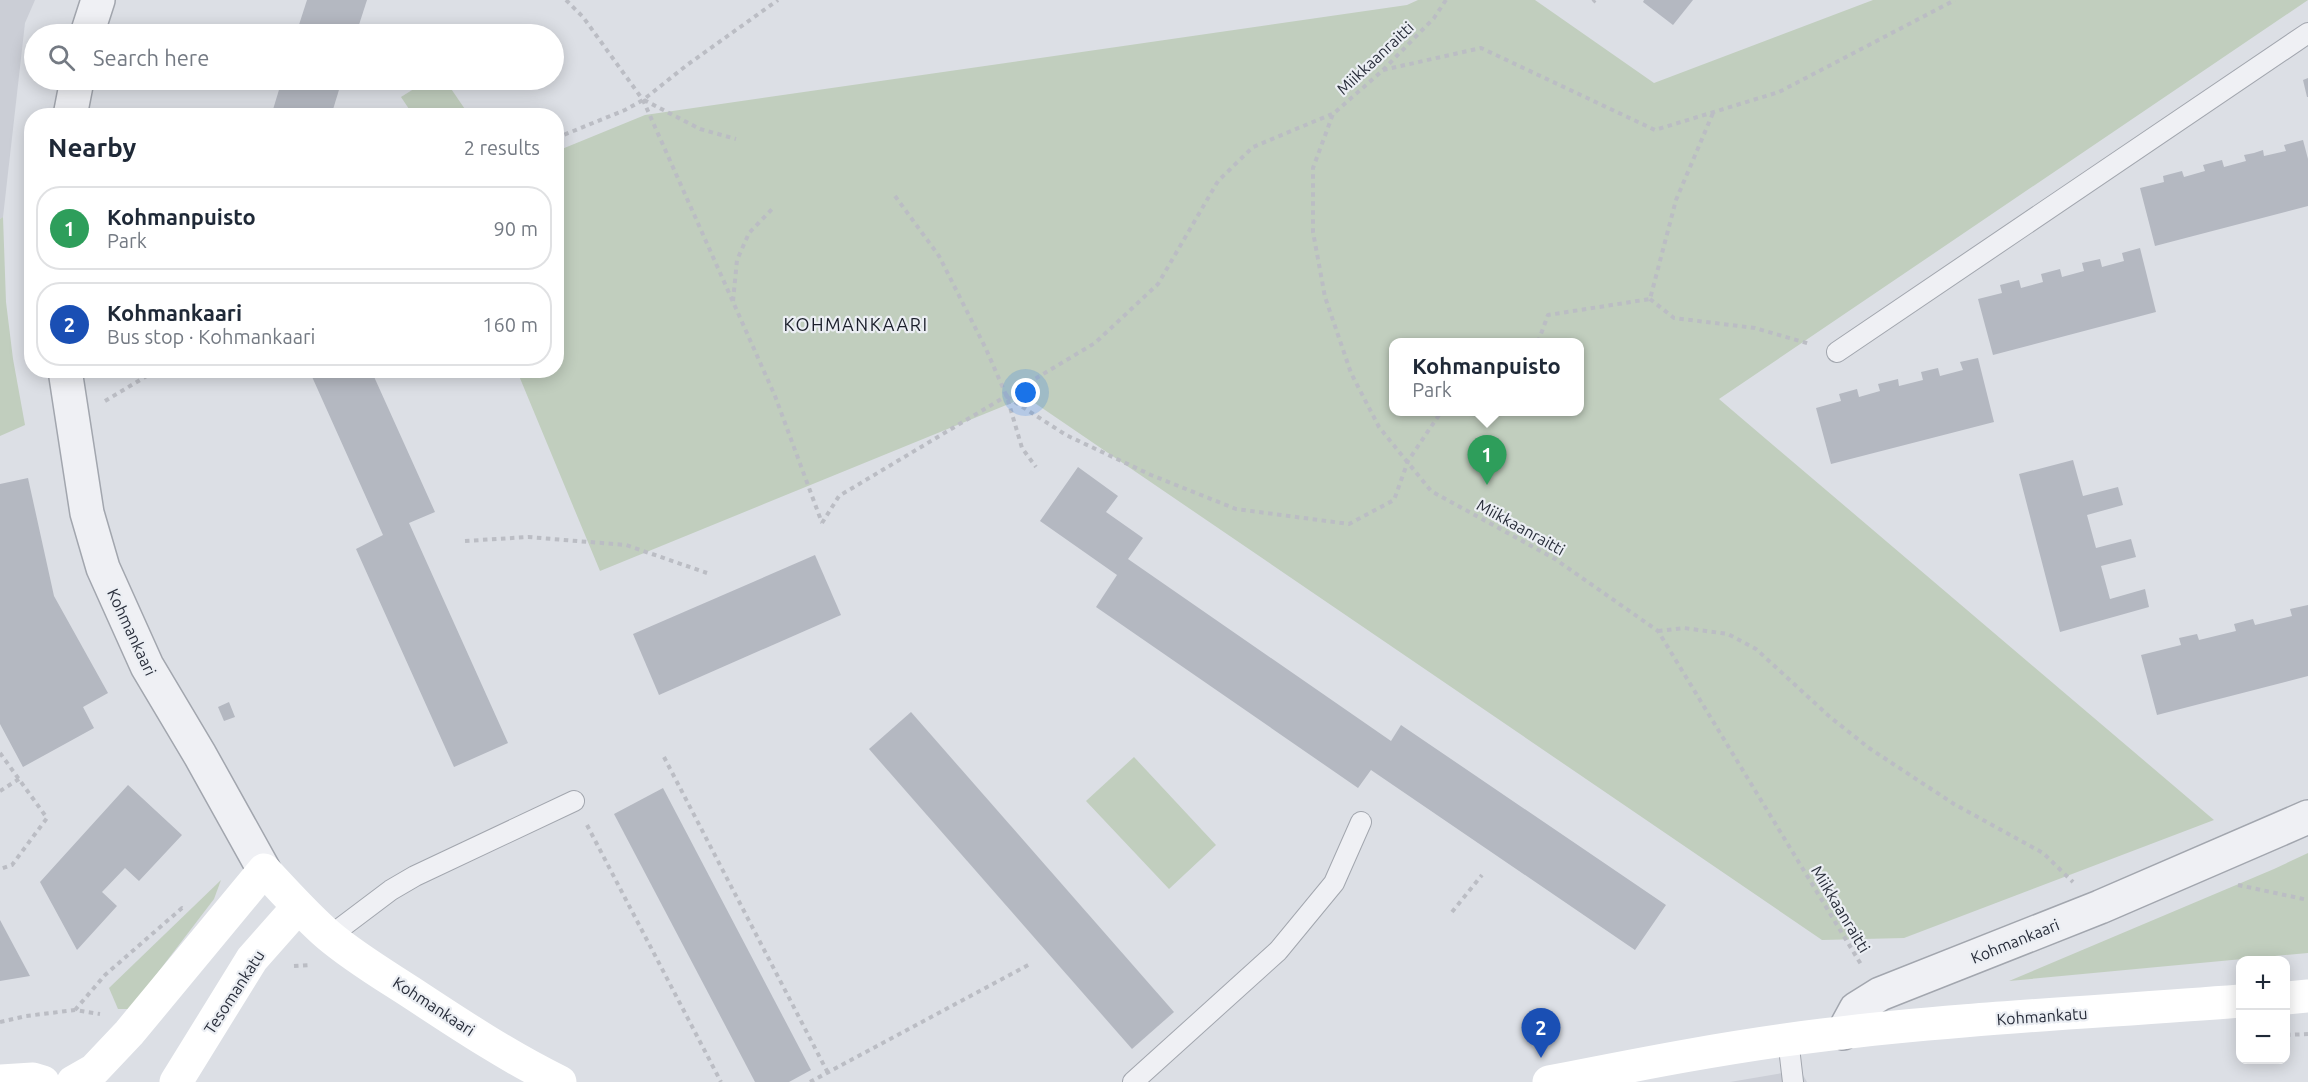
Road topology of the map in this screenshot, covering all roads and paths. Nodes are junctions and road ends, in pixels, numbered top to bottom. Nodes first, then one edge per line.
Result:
1 (98, 0) edge
2 (566, 0) edge
3 (778, 0) edge
4 (1446, 0) edge
5 (1954, 0) edge
6 (90, 24) edge
7 (2308, 33) edge
8 (1382, 70) junction
9 (75, 90) edge
10 (643, 100) junction
11 (72, 108) edge
12 (1714, 112) junction
13 (1333, 114) junction
14 (564, 135) edge
15 (736, 139) dead end
16 (895, 195) dead end
17 (774, 207) dead end
18 (1650, 299) junction
19 (733, 302) junction
20 (1539, 338) edge
21 (1837, 352) joint
22 (66, 378) edge
23 (143, 378) edge
24 (1007, 397) junction
25 (1439, 416) edge
26 (74, 430) junction
27 (1408, 461) junction
28 (1036, 467) dead end
29 (465, 541) dead end
30 (707, 573) dead end
31 (1658, 631) junction
32 (0, 753) edge
33 (664, 757) dead end
34 (19, 779) junction
35 (0, 791) edge
36 (574, 801) joint
37 (2308, 817) edge
38 (1361, 822) dead end
39 (0, 869) edge
40 (264, 870) junction
41 (2186, 871) junction
42 (1482, 876) dead end
43 (2308, 900) edge
44 (298, 907) junction
45 (2100, 907) junction
46 (182, 908) dead end
47 (1452, 912) dead end
48 (330, 936) junction
49 (1030, 964) dead end
50 (315, 965) dead end
51 (287, 970) dead end
52 (1880, 994) junction
53 (2308, 996) edge
54 (2290, 998) edge
55 (2236, 1001) edge
56 (0, 1022) edge
57 (1843, 1033) junction
58 (2308, 1034) edge
59 (2290, 1035) edge
60 (1788, 1039) junction
61 (828, 1073) junction
62 (539, 1078) edge
63 (0, 1081) edge
64 (43, 1082) edge
65 (73, 1082) edge
66 (176, 1082) edge
67 (721, 1082) edge
68 (810, 1082) edge
69 (1133, 1082) edge
70 (1549, 1082) edge
71 (1792, 1082) edge

1 - 6 street
2 - 10 path
3 - 10 path
4 - 8 path, Miikkaanraitti
5 - 12 path
7 - 21 lane
8 - 12 path
8 - 13 path, Miikkaanraitti
9 - 11 street
10 - 14 path
10 - 15 path
10 - 19 path
12 - 18 path
13 - 24 path
13 - 27 path, Miikkaanraitti
16 - 24 path
17 - 19 path
18 - 20 path
18 - 21 path
19 - 24 path
22 - 26 street, Kohmankaari
23 - 26 path
24 - 27 path
24 - 28 path
25 - 27 path
26 - 40 street, Kohmankaari
27 - 31 path, Miikkaanraitti
29 - 30 path
31 - 45 path
31 - 52 path, Miikkaanraitti
32 - 34 path
33 - 61 path
34 - 35 path
34 - 39 path
36 - 48 lane
36 - 67 path
37 - 41 street, Kohmankaari
38 - 69 lane
40 - 44 street, Kohmankaari
40 - 65 street
41 - 43 path
41 - 45 street, Kohmankaari
42 - 47 path
44 - 48 street, Kohmankaari
44 - 66 street, Tesomankatu
45 - 52 street, Kohmankaari
46 - 56 path
48 - 62 street, Kohmankaari
49 - 61 path
50 - 51 path
52 - 57 street, Kohmankaari
53 - 54 street
55 - 57 street, Kohmankatu
57 - 60 street
58 - 59 path
60 - 70 street
60 - 71 lane
61 - 68 path
63 - 64 street

